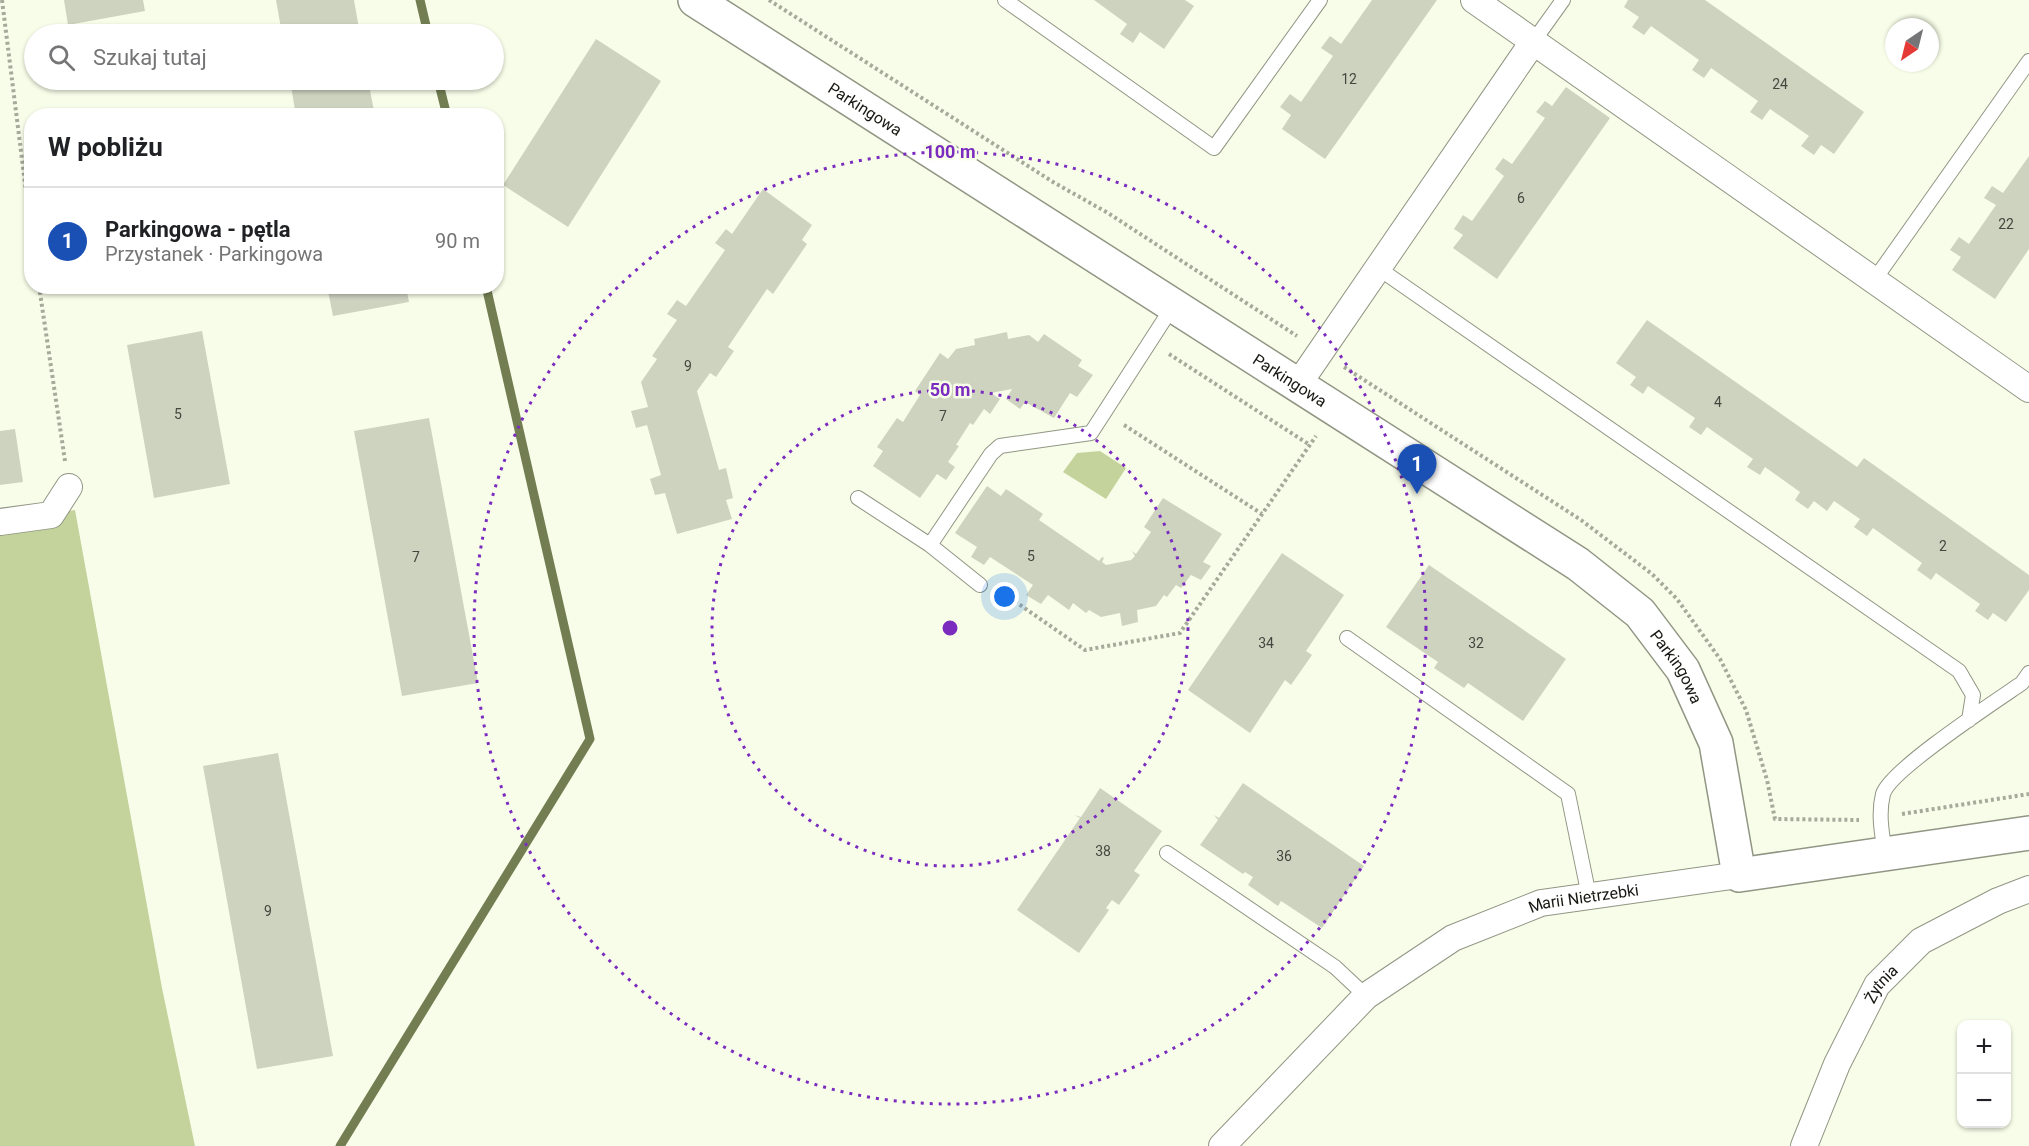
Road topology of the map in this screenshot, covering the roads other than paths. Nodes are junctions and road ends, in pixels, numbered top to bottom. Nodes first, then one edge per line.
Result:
1 (695, 0) edge
2 (1005, 0) edge
3 (1320, 0) edge
4 (1474, 0) edge
5 (1563, 0) edge
6 (1533, 42) junction
7 (2029, 61) edge
8 (1378, 268) junction
9 (1875, 279) junction
10 (1173, 306) junction
11 (1297, 386) junction
12 (2029, 389) edge
13 (69, 487) road end
14 (858, 498) dead end
15 (0, 522) edge
16 (930, 545) junction
17 (980, 585) road end
18 (1347, 638) dead end
19 (2029, 673) edge
20 (1970, 720) junction
21 (2029, 833) edge
22 (1167, 853) dead end
23 (1886, 853) junction
24 (1739, 875) junction
25 (2029, 889) edge
26 (1589, 896) junction
27 (1366, 996) junction
28 (1222, 1146) edge
29 (1804, 1146) edge

1 - 10 street, Parkingowa
2 - 3 lane
4 - 6 street
5 - 6 lane
6 - 8 street
6 - 9 street
7 - 9 lane
8 - 11 street
8 - 20 lane
9 - 12 street
10 - 11 street, Parkingowa
10 - 16 lane
11 - 24 street, Parkingowa
13 - 15 street
14 - 16 lane
16 - 17 lane
18 - 26 lane
19 - 20 lane
20 - 23 lane
21 - 23 street, Marii Nietrzebki
22 - 27 lane
23 - 24 street, Marii Nietrzebki
24 - 26 street, Marii Nietrzebki
25 - 29 street, Żytnia
26 - 27 street, Marii Nietrzebki
27 - 28 street, Marii Nietrzebki

